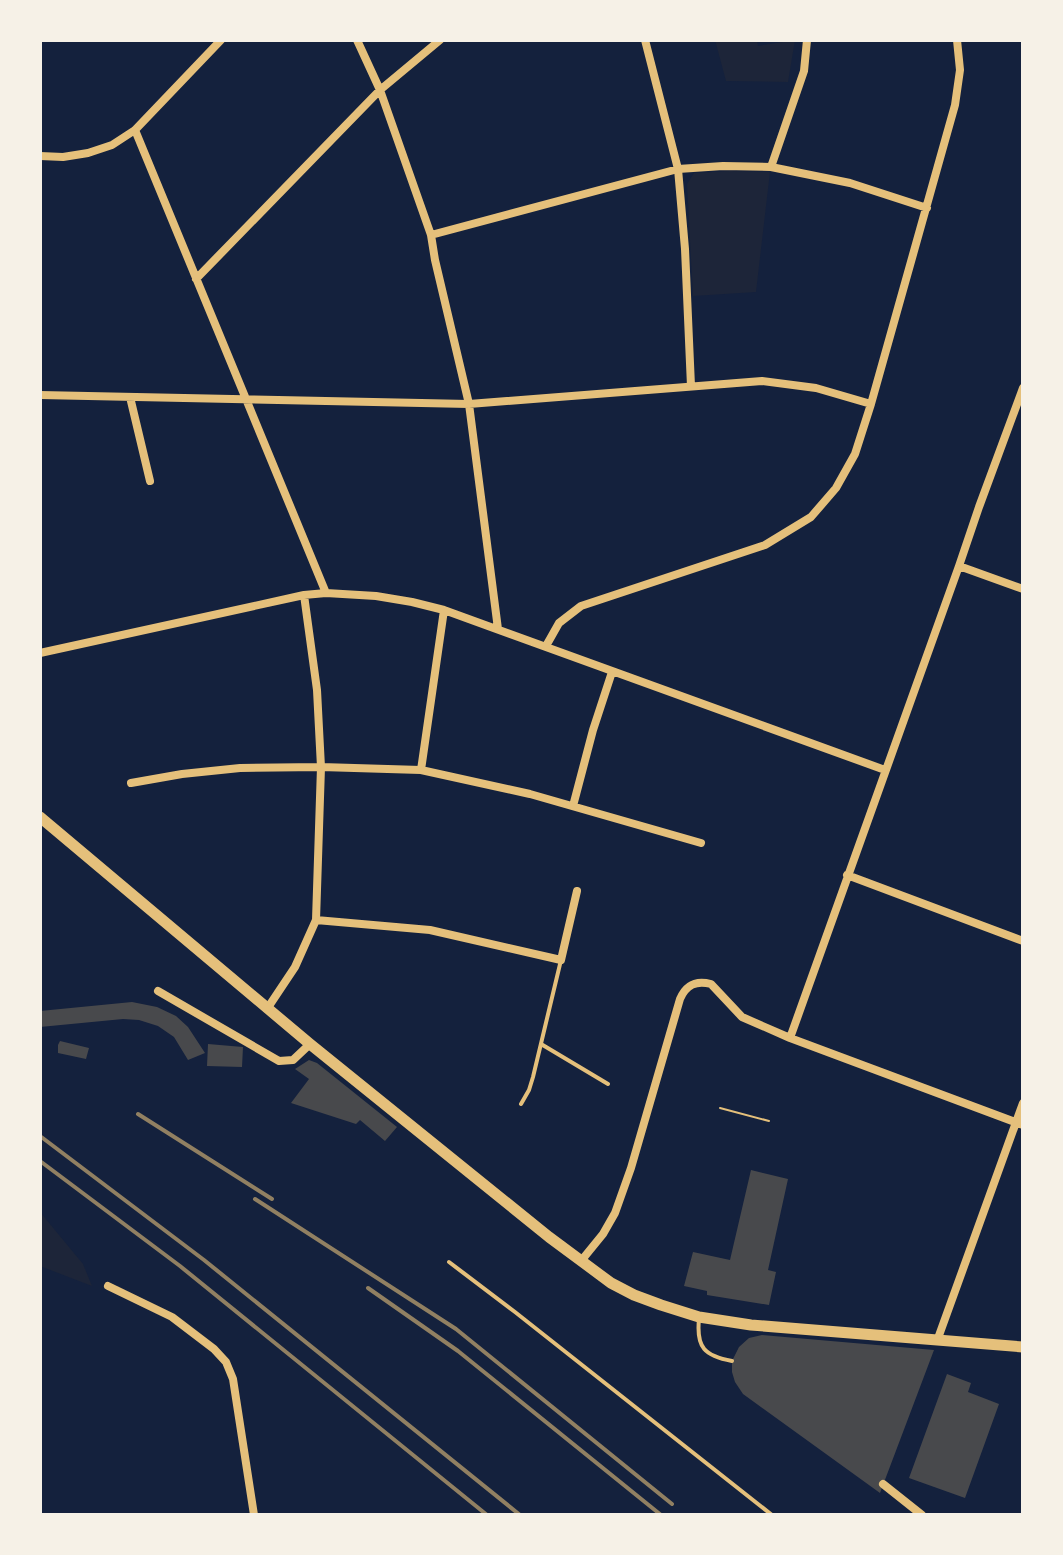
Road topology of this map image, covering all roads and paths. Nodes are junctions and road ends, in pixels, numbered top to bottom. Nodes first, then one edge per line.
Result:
1 (221, 40) edge
2 (357, 40) edge
3 (440, 40) edge
4 (645, 40) edge
5 (807, 40) edge
6 (957, 40) edge
7 (380, 90) junction
8 (135, 130) junction
9 (40, 156) edge
10 (771, 167) junction
11 (678, 169) junction
12 (927, 208) junction
13 (431, 235) junction
14 (196, 279) junction
15 (691, 386) junction
16 (1023, 388) edge
17 (40, 395) edge
18 (130, 397) junction
19 (245, 399) junction
20 (469, 404) junction
21 (871, 404) junction
22 (150, 481) dead end
23 (959, 566) junction
24 (1023, 589) edge
25 (326, 593) junction
26 (304, 595) junction
27 (444, 610) junction
28 (498, 629) junction
29 (546, 646) junction
30 (40, 653) edge
31 (612, 672) junction
32 (321, 767) junction
33 (421, 770) junction
34 (885, 770) junction
35 (131, 783) dead end
36 (573, 806) junction
37 (40, 817) edge
38 (701, 843) dead end
39 (847, 875) junction
40 (577, 891) dead end
41 (316, 920) junction
42 (1023, 941) edge
43 (561, 960) junction
44 (158, 991) dead end
45 (267, 1009) junction
46 (790, 1038) junction
47 (310, 1044) junction
48 (541, 1044) junction
49 (608, 1084) dead end
50 (1023, 1103) edge
51 (521, 1104) dead end
52 (720, 1108) dead end
53 (769, 1121) dead end
54 (1020, 1124) edge
55 (581, 1261) junction
56 (449, 1262) dead end
57 (108, 1286) dead end
58 (699, 1317) junction
59 (937, 1341) junction
60 (1023, 1347) edge
61 (732, 1361) dead end
62 (883, 1484) dead end
63 (254, 1515) edge
64 (772, 1515) edge
65 (922, 1515) edge

1 - 8 street
2 - 7 street
3 - 7 street
4 - 11 street
5 - 10 street
6 - 12 street
7 - 13 street
7 - 14 street
8 - 9 street
8 - 14 street
10 - 11 street
10 - 12 street
11 - 13 street
11 - 15 street
12 - 21 street
13 - 20 street
14 - 19 street
15 - 20 street
15 - 21 street
16 - 23 street
17 - 18 street
18 - 19 street
18 - 22 street
19 - 20 street
19 - 25 street
20 - 28 street
21 - 29 street
23 - 24 street
23 - 34 street
25 - 26 street
25 - 27 street
26 - 30 street
26 - 32 street
27 - 28 street
27 - 33 street
28 - 29 street
29 - 31 street
31 - 34 street
31 - 36 street
32 - 33 street
32 - 35 street
32 - 41 street
33 - 36 street
34 - 39 street
36 - 38 street
37 - 45 main road
39 - 42 street
39 - 46 street
40 - 43 street
41 - 43 street
41 - 45 street
43 - 48 lane
44 - 47 street
45 - 47 main road
46 - 54 street
46 - 55 street
47 - 55 main road
48 - 49 lane
48 - 51 lane
50 - 54 street
52 - 53 path
54 - 59 street
55 - 58 main road
56 - 64 lane
57 - 63 street
58 - 59 main road
58 - 61 lane
59 - 60 main road
62 - 65 street

